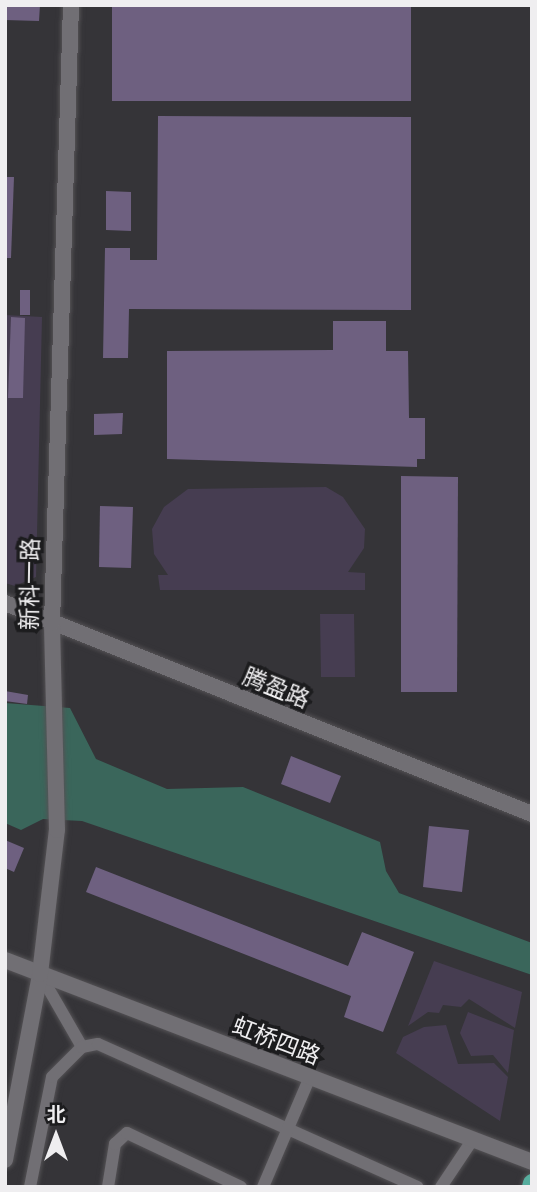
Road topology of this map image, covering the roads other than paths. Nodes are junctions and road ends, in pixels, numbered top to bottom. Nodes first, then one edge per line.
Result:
1 (71, 5) edge
2 (5, 603) edge
3 (52, 623) junction
4 (532, 814) edge
5 (5, 960) edge
6 (40, 974) junction
7 (82, 1047) junction
8 (309, 1079) junction
9 (288, 1128) junction
10 (471, 1142) junction
11 (5, 1160) edge
12 (532, 1162) edge
13 (30, 1187) edge
14 (108, 1187) edge
15 (241, 1187) edge
16 (263, 1187) edge
17 (418, 1187) edge
18 (442, 1187) edge

1 - 3 street, 新科一路
2 - 3 street, 腾盈路
3 - 4 street, 腾盈路
3 - 6 street, 新科一路
5 - 6 street, 虹桥四路
6 - 7 street
6 - 8 street, 虹桥四路
6 - 11 street, 新科一路
7 - 9 street
7 - 13 street
8 - 9 street
8 - 10 street, 虹桥四路
9 - 16 street
9 - 17 street
10 - 12 street, 虹桥四路
10 - 18 street
14 - 15 street

